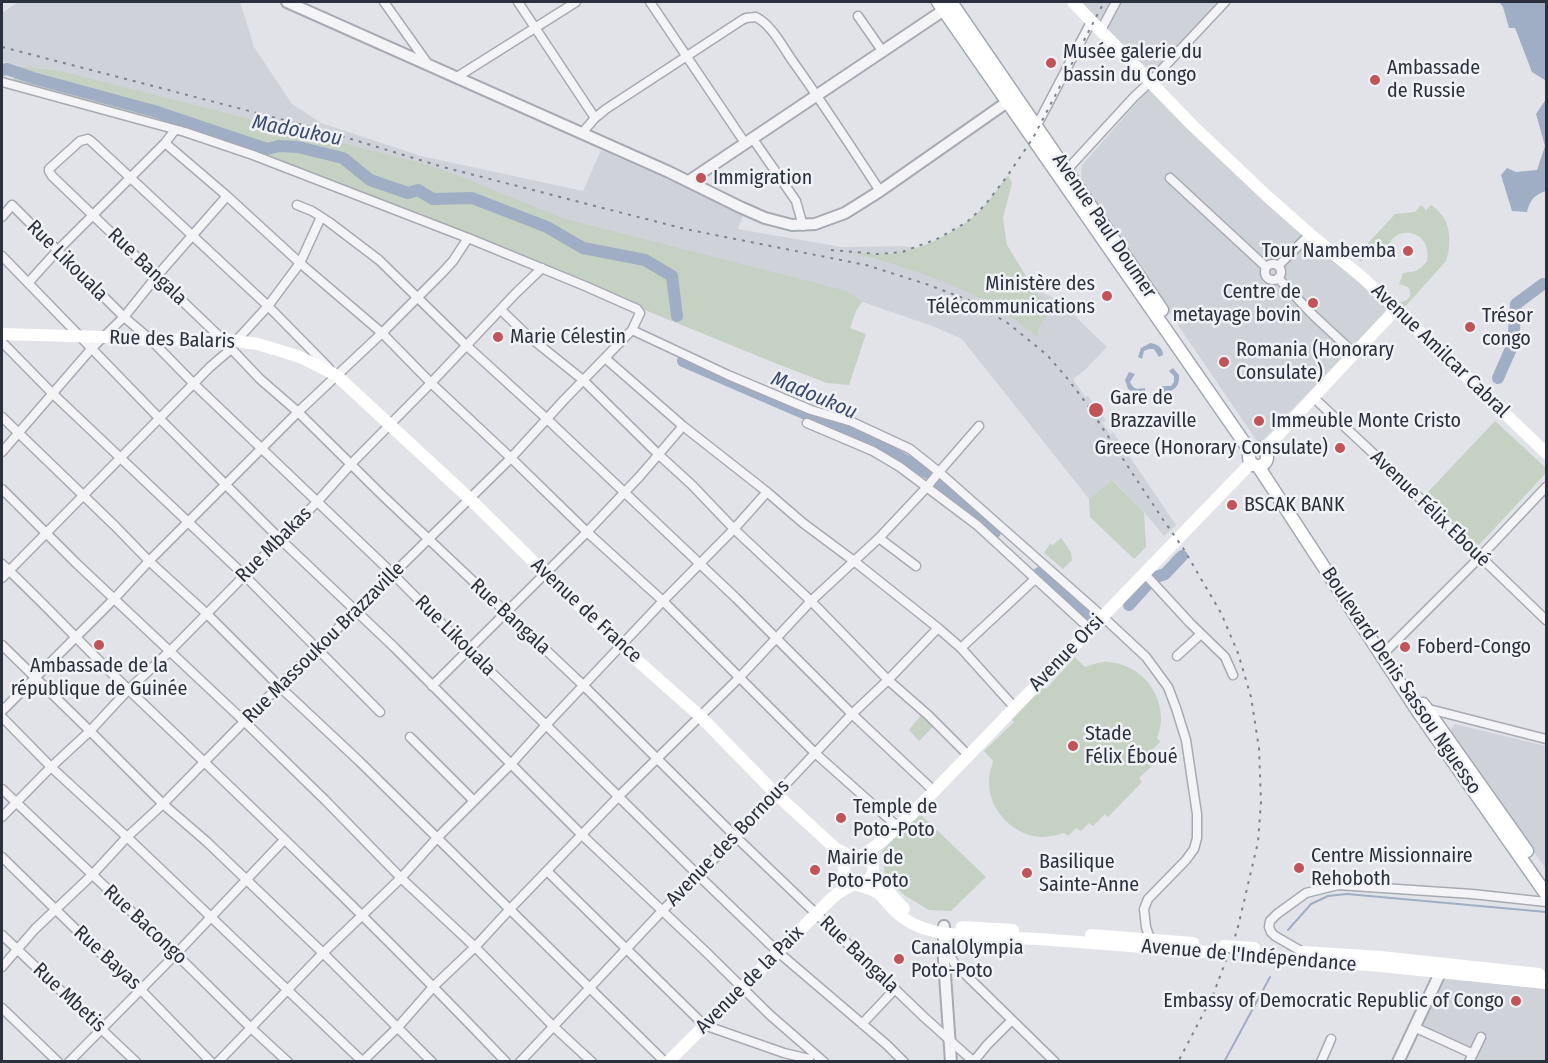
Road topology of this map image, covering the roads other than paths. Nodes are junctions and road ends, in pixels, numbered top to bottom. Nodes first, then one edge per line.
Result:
1 (287, 2) edge
2 (384, 2) edge
3 (518, 2) edge
4 (576, 2) edge
5 (650, 2) edge
6 (1073, 2) edge
7 (1116, 2) edge
8 (1225, 2) edge
9 (948, 4) edge
10 (858, 16) dead end
11 (1092, 20) junction
12 (536, 28) junction
13 (1101, 30) junction
14 (883, 52) junction
15 (687, 56) junction
16 (428, 65) junction
17 (457, 77) junction
18 (2, 82) edge
19 (1150, 82) junction
20 (817, 96) junction
21 (1012, 99) junction
22 (595, 118) junction
23 (175, 130) junction
24 (1034, 131) junction
25 (582, 133) junction
26 (749, 141) junction
27 (165, 143) junction
28 (1063, 174) junction
29 (130, 178) junction
30 (1170, 178) dead end
31 (689, 181) junction
32 (880, 191) junction
33 (227, 196) junction
34 (297, 205) dead end
35 (93, 215) junction
36 (2, 217) edge
37 (321, 217) junction
38 (803, 226) junction
39 (1310, 234) junction
40 (192, 236) junction
41 (468, 238) junction
42 (57, 251) junction
43 (2, 256) edge
44 (300, 263) junction
45 (1278, 266) junction
46 (1266, 267) junction
47 (542, 268) junction
48 (156, 277) junction
49 (1278, 278) junction
50 (28, 283) junction
51 (417, 297) junction
52 (268, 306) junction
53 (1396, 309) junction
54 (501, 310) junction
55 (124, 317) junction
56 (632, 330) junction
57 (382, 333) junction
58 (2, 334) edge
59 (80, 337) junction
60 (105, 337) junction
61 (222, 339) junction
62 (151, 340) junction
63 (2, 342) edge
64 (233, 345) junction
65 (467, 346) junction
66 (92, 348) junction
67 (1355, 354) junction
68 (605, 358) junction
69 (336, 375) junction
70 (583, 380) junction
71 (431, 383) junction
72 (194, 384) junction
73 (52, 393) junction
74 (1314, 398) junction
75 (298, 412) junction
76 (2, 417) edge
77 (160, 419) junction
78 (547, 419) junction
79 (807, 423) dead end
80 (390, 425) junction
81 (683, 426) junction
82 (979, 426) dead end
83 (18, 433) junction
84 (262, 448) junction
85 (2, 452) edge
86 (1546, 453) edge
87 (658, 454) junction
88 (121, 457) junction
89 (1257, 457) junction
90 (512, 458) junction
91 (351, 464) junction
92 (939, 472) junction
93 (226, 485) junction
94 (1546, 487) edge
95 (927, 488) junction
96 (2, 489) edge
97 (624, 492) junction
98 (767, 492) junction
99 (83, 495) junction
100 (470, 499) junction
101 (317, 502) junction
102 (188, 522) junction
103 (734, 529) junction
104 (586, 532) junction
105 (46, 533) junction
106 (279, 538) junction
107 (879, 538) junction
108 (429, 540) junction
109 (1480, 557) junction
110 (149, 561) junction
111 (854, 561) junction
112 (2, 564) edge
113 (699, 564) junction
114 (916, 566) dead end
115 (9, 571) junction
116 (1144, 573) junction
117 (393, 574) junction
118 (546, 574) junction
119 (244, 575) junction
120 (2, 578) edge
121 (1035, 579) junction
122 (114, 599) junction
123 (663, 601) junction
124 (811, 601) junction
125 (355, 611) junction
126 (206, 613) junction
127 (506, 613) junction
128 (1102, 616) junction
129 (1546, 620) edge
130 (938, 628) junction
131 (1090, 629) junction
132 (1201, 634) junction
133 (75, 637) junction
134 (775, 638) junction
135 (2, 645) edge
136 (621, 646) junction
137 (961, 648) junction
138 (318, 649) junction
139 (170, 651) junction
140 (469, 651) junction
141 (1385, 652) junction
142 (1177, 656) dead end
143 (1233, 675) dead end
144 (35, 678) junction
145 (739, 678) junction
146 (888, 680) junction
147 (432, 686) junction
148 (584, 686) junction
149 (279, 687) junction
150 (129, 690) junction
151 (1015, 708) junction
152 (1420, 708) junction
153 (2, 711) edge
154 (380, 712) dead end
155 (852, 714) junction
156 (700, 716) junction
157 (2, 717) edge
158 (1455, 717) junction
159 (245, 722) junction
160 (546, 725) junction
161 (1436, 730) junction
162 (90, 731) junction
163 (410, 737) dead end
164 (1546, 739) edge
165 (815, 753) junction
166 (968, 755) junction
167 (657, 759) junction
168 (205, 762) junction
169 (511, 764) junction
170 (51, 767) junction
171 (2, 789) edge
172 (934, 791) junction
173 (776, 795) junction
174 (619, 796) junction
175 (474, 801) junction
176 (16, 803) junction
177 (163, 804) junction
178 (2, 817) edge
179 (897, 827) junction
180 (582, 835) junction
181 (127, 837) junction
182 (736, 837) junction
183 (437, 838) junction
184 (284, 840) junction
185 (2, 857) edge
186 (858, 864) junction
187 (547, 871) junction
188 (92, 875) junction
189 (698, 875) junction
190 (401, 878) junction
191 (1546, 879) edge
192 (246, 881) junction
193 (857, 884) junction
194 (1546, 894) edge
195 (831, 899) junction
196 (1546, 902) edge
197 (55, 909) junction
198 (510, 909) junction
199 (662, 911) junction
200 (817, 914) junction
201 (363, 915) junction
202 (211, 917) junction
203 (947, 930) junction
204 (2, 935) edge
205 (1150, 939) junction
206 (475, 947) junction
207 (17, 950) junction
208 (626, 950) junction
209 (946, 950) junction
210 (1223, 950) junction
211 (1301, 951) junction
212 (778, 952) junction
213 (1254, 952) junction
214 (323, 953) junction
215 (176, 954) junction
216 (2, 967) edge
217 (1443, 968) junction
218 (1546, 975) edge
219 (1546, 983) edge
220 (434, 986) junction
221 (589, 987) junction
222 (140, 989) junction
223 (742, 989) junction
224 (895, 989) junction
225 (287, 991) junction
226 (2, 1008) edge
227 (1012, 1020) junction
228 (862, 1024) junction
229 (704, 1025) junction
230 (398, 1027) junction
231 (554, 1027) junction
232 (1414, 1027) junction
233 (101, 1028) junction
234 (251, 1028) junction
235 (1481, 1036) dead end
236 (1331, 1039) dead end
237 (950, 1041) junction
238 (808, 1049) junction
239 (1471, 1058) edge
240 (809, 1060) edge
241 (362, 1061) edge
242 (974, 1061) edge
243 (58, 1062) edge
244 (69, 1062) edge
245 (136, 1062) edge
246 (211, 1062) edge
247 (218, 1062) edge
248 (288, 1062) edge
249 (432, 1062) edge
250 (506, 1062) edge
251 (520, 1062) edge
252 (592, 1062) edge
253 (667, 1062) edge
254 (824, 1062) edge
255 (904, 1062) edge
256 (951, 1062) edge
257 (1055, 1062) edge
258 (1321, 1062) edge
259 (1398, 1062) edge

1 - 16 street
2 - 16 street
3 - 12 street
4 - 12 street
5 - 15 street
6 - 11 main road, Avenue Amilcar Cabral
7 - 13 street
8 - 19 street
9 - 14 street, Avenue Paul Doumer
9 - 21 main road, Avenue Paul Doumer
10 - 14 street
11 - 13 main road, Avenue Amilcar Cabral
11 - 24 street
12 - 17 street
12 - 22 street
13 - 19 main road, Avenue Amilcar Cabral
14 - 20 street, Avenue Paul Doumer
15 - 20 street
15 - 22 street
15 - 26 street
16 - 17 street
17 - 25 street
18 - 23 street
19 - 28 street
19 - 39 main road, Avenue Amilcar Cabral
20 - 26 street, Avenue Paul Doumer
20 - 32 street
21 - 24 main road, Avenue Paul Doumer
21 - 32 street
22 - 25 street
23 - 27 street
23 - 41 street
24 - 28 main road, Avenue Paul Doumer
25 - 31 street
26 - 31 street, Avenue Paul Doumer
26 - 38 street
27 - 29 street
27 - 33 street
28 - 89 main road, Avenue Paul Doumer
29 - 35 street
29 - 35 street, Rue Bangala
29 - 40 street
30 - 46 street
31 - 38 street
32 - 38 street
33 - 40 street
33 - 44 street
34 - 37 street
35 - 42 street
35 - 48 street, Rue Bangala
36 - 42 street, Rue Likouala
37 - 44 street
37 - 51 street
39 - 45 street
39 - 53 main road, Avenue Amilcar Cabral
40 - 48 street
40 - 52 street
41 - 47 street
41 - 51 street
42 - 50 street
42 - 55 street, Rue Likouala
43 - 50 street
44 - 52 street
44 - 57 street
45 - 46 street
45 - 49 street
46 - 49 street
47 - 54 street, Rue Mbakas
47 - 56 street, Rue Massoukou Brazzaville
48 - 55 street
48 - 61 street, Rue Bangala
49 - 67 street
50 - 59 street
51 - 57 street
51 - 65 street
52 - 64 street
52 - 69 street
53 - 67 main road, Avenue Orsi
53 - 86 main road, Avenue Amilcar Cabral
54 - 65 street, Rue Mbakas
54 - 70 street
55 - 60 street
55 - 62 street, Rue Likouala
56 - 68 street, Rue Massoukou Brazzaville
56 - 92 street
57 - 69 street
57 - 71 street
58 - 59 main road, Rue des Balaris
59 - 60 main road, Rue des Balaris
59 - 66 street
60 - 62 main road, Rue des Balaris
60 - 66 street
61 - 62 main road, Rue des Balaris
61 - 64 main road, Rue des Balaris
62 - 72 street, Rue Likouala
63 - 73 street
64 - 69 main road, Rue des Balaris
64 - 72 street
64 - 75 street, Rue Bangala
65 - 71 street, Rue Mbakas
65 - 78 street
66 - 73 street
66 - 77 street
67 - 74 main road, Avenue Orsi
68 - 70 street, Rue Massoukou Brazzaville
68 - 81 street
69 - 75 street
69 - 80 main road, Avenue de France
70 - 78 street, Rue Massoukou Brazzaville
70 - 87 street
71 - 80 street, Rue Mbakas
71 - 90 street
72 - 77 street
72 - 84 street, Rue Likouala
73 - 83 street
73 - 88 street
74 - 89 main road, Avenue Orsi
74 - 109 street, Avenue Félix Eboué
75 - 84 street
75 - 91 street, Rue Bangala
76 - 83 street
77 - 88 street
77 - 93 street
78 - 90 street, Rue Massoukou Brazzaville
78 - 97 street
79 - 95 street
80 - 91 street, Rue Mbakas
80 - 100 main road, Avenue de France
81 - 87 street
81 - 98 street
82 - 92 street
83 - 85 street
83 - 99 street
84 - 93 street
84 - 101 street, Rue Likouala
87 - 97 street
87 - 103 street
88 - 99 street
88 - 102 street
89 - 116 main road, Avenue Orsi
89 - 141 main road, Boulevard Denis Sassou Nguesso
90 - 100 street, Rue Massoukou Brazzaville
90 - 104 street
91 - 101 street, Rue Mbakas
91 - 108 street, Rue Bangala
92 - 95 street
92 - 128 street
93 - 102 street
93 - 106 street
94 - 109 street
95 - 107 street
95 - 121 street
96 - 105 street
97 - 104 street
97 - 113 street
98 - 103 street
98 - 111 street
99 - 105 street
99 - 110 street
100 - 108 street, Rue Massoukou Brazzaville
100 - 118 main road, Avenue de France
101 - 106 street, Rue Mbakas
101 - 117 street, Rue Likouala
102 - 110 street
102 - 119 street
103 - 113 street
103 - 124 street
104 - 118 street
104 - 123 street
105 - 115 street
105 - 122 street
106 - 119 street, Rue Mbakas
106 - 125 street
107 - 111 street
107 - 114 street
108 - 117 street, Rue Massoukou Brazzaville
108 - 127 street, Rue Bangala
109 - 129 street, Avenue Félix Eboué
109 - 141 street
110 - 122 street
110 - 126 street
111 - 124 street
111 - 130 street
112 - 115 street
113 - 123 street
113 - 134 street
115 - 120 street
115 - 133 street
116 - 128 main road, Avenue Orsi
116 - 132 street
117 - 125 street, Rue Massoukou Brazzaville
117 - 140 street, Rue Likouala
118 - 127 street
118 - 136 main road, Avenue de France
119 - 126 street, Rue Mbakas
119 - 138 street
121 - 131 street
121 - 137 street
122 - 133 street
122 - 139 street
123 - 136 street
123 - 145 street
124 - 134 street
124 - 146 street
125 - 138 street, Rue Massoukou Brazzaville
125 - 147 street
126 - 139 street, Rue Mbakas
126 - 149 street
127 - 140 street
127 - 148 street, Rue Bangala
128 - 131 main road, Avenue Orsi
128 - 205 street
130 - 137 street
130 - 146 street, Avenue des Bornous
131 - 151 main road, Avenue Orsi
132 - 142 street
132 - 143 street
133 - 144 street
133 - 150 street
134 - 145 street
134 - 155 street
135 - 144 street
136 - 148 street
136 - 156 main road, Avenue de France
137 - 151 street
138 - 149 street, Rue Massoukou Brazzaville
138 - 154 street
139 - 150 street, Rue Mbakas
139 - 159 street
140 - 147 street
140 - 160 street, Rue Likouala
141 - 152 main road, Boulevard Denis Sassou Nguesso
144 - 153 street
144 - 162 street
145 - 156 street
145 - 165 street
146 - 155 street, Avenue des Bornous
146 - 166 street
147 - 169 street
148 - 160 street
148 - 167 street, Rue Bangala
149 - 159 street, Rue Massoukou Brazzaville
149 - 183 street
150 - 162 street, Rue Mbakas
150 - 168 street
151 - 166 main road, Avenue Orsi
152 - 158 street
152 - 161 main road, Boulevard Denis Sassou Nguesso
155 - 165 street, Avenue des Bornous
155 - 172 street
156 - 167 street
156 - 173 main road, Avenue de France
157 - 170 street
158 - 161 street
158 - 164 street
159 - 168 street, Rue Massoukou Brazzaville
159 - 190 street
160 - 169 street
160 - 174 street, Rue Likouala
161 - 191 main road, Boulevard Denis Sassou Nguesso
161 - 194 main road, Boulevard Denis Sassou Nguesso
162 - 170 street, Rue Mbakas
162 - 177 street
163 - 175 street
165 - 173 street, Avenue des Bornous
165 - 179 street
166 - 172 main road, Avenue Orsi
167 - 174 street
167 - 182 street, Rue Bangala
168 - 177 street, Rue Massoukou Brazzaville
168 - 184 street
169 - 175 street
169 - 180 street
170 - 176 street, Rue Mbakas
170 - 181 street
171 - 176 street, Rue Bacongo
172 - 179 main road, Avenue Orsi
173 - 182 street, Avenue des Bornous
173 - 186 main road, Avenue de France
174 - 180 street
174 - 189 street, Rue Likouala
175 - 183 street
176 - 178 street, Rue Mbakas
176 - 188 street, Rue Bacongo
177 - 181 street, Rue Massoukou Brazzaville
177 - 192 street
179 - 186 main road, Avenue Orsi
180 - 187 street
180 - 199 street
181 - 188 street, Rue Massoukou Brazzaville
181 - 202 street
182 - 189 street, Avenue des Bornous
182 - 200 street, Rue Bangala
183 - 190 street
183 - 198 street
184 - 192 street
184 - 201 street
185 - 197 street, Rue Bayas
186 - 193 main road
186 - 193 main road
186 - 195 main road
186 - 203 main road, Avenue de l'Indépendance
187 - 198 street
187 - 208 street
188 - 197 street, Rue Massoukou Brazzaville
188 - 215 street, Rue Bacongo
189 - 199 street, Avenue des Bornous
189 - 212 street, Rue Likouala
190 - 201 street
190 - 206 street
192 - 202 street
192 - 214 street
193 - 195 main road
193 - 203 main road, Avenue de l'Indépendance
195 - 200 main road, Avenue de la Paix
196 - 211 street
197 - 207 street, Rue Massoukou Brazzaville
197 - 222 street, Rue Bayas
198 - 206 street
198 - 221 street
199 - 208 street, Avenue des Bornous
199 - 223 street
200 - 212 main road, Avenue de la Paix
200 - 224 street, Rue Bangala
201 - 214 street
201 - 220 street
202 - 215 street
202 - 225 street
203 - 205 main road, Avenue de l'Indépendance
203 - 209 street
203 - 210 main road, Avenue de l'Indépendance
204 - 207 street, Rue Mbetis
205 - 210 main road, Avenue de l'Indépendance
206 - 220 street
206 - 231 street
207 - 216 street, Rue Massoukou Brazzaville
207 - 233 street, Rue Mbetis
208 - 221 street, Avenue des Bornous
208 - 229 street
209 - 227 street
209 - 237 street
210 - 213 main road, Avenue de l'Indépendance, bridge
211 - 213 main road, Avenue de l'Indépendance
211 - 217 main road, Avenue de l'Indépendance
212 - 223 main road, Avenue de la Paix
212 - 228 street, Rue Likouala
213 - 217 main road, Avenue de l'Indépendance
214 - 225 street
214 - 230 street
215 - 222 street
215 - 234 street, Rue Bacongo
217 - 218 main road, Avenue de l'Indépendance
217 - 219 main road, Avenue de l'Indépendance
217 - 232 street
220 - 230 street
220 - 250 street
221 - 231 street, Avenue des Bornous
221 - 253 street
222 - 233 street
222 - 246 street, Rue Bayas
223 - 229 main road, Avenue de la Paix
223 - 238 street
224 - 228 street
224 - 237 street, Rue Bangala
225 - 234 street
225 - 241 street
226 - 243 street
227 - 242 street
227 - 257 street
228 - 255 street, Rue Likouala
229 - 240 street
229 - 253 main road, Avenue de la Paix
230 - 241 street
230 - 249 street
231 - 251 street, Avenue des Bornous
231 - 252 street
232 - 239 street
232 - 259 street
233 - 244 street
233 - 245 street, Rue Mbetis
234 - 247 street
234 - 248 street, Rue Bacongo
235 - 239 street
236 - 258 street
237 - 242 street, Rue Bangala
237 - 256 street
238 - 240 street
238 - 254 street

